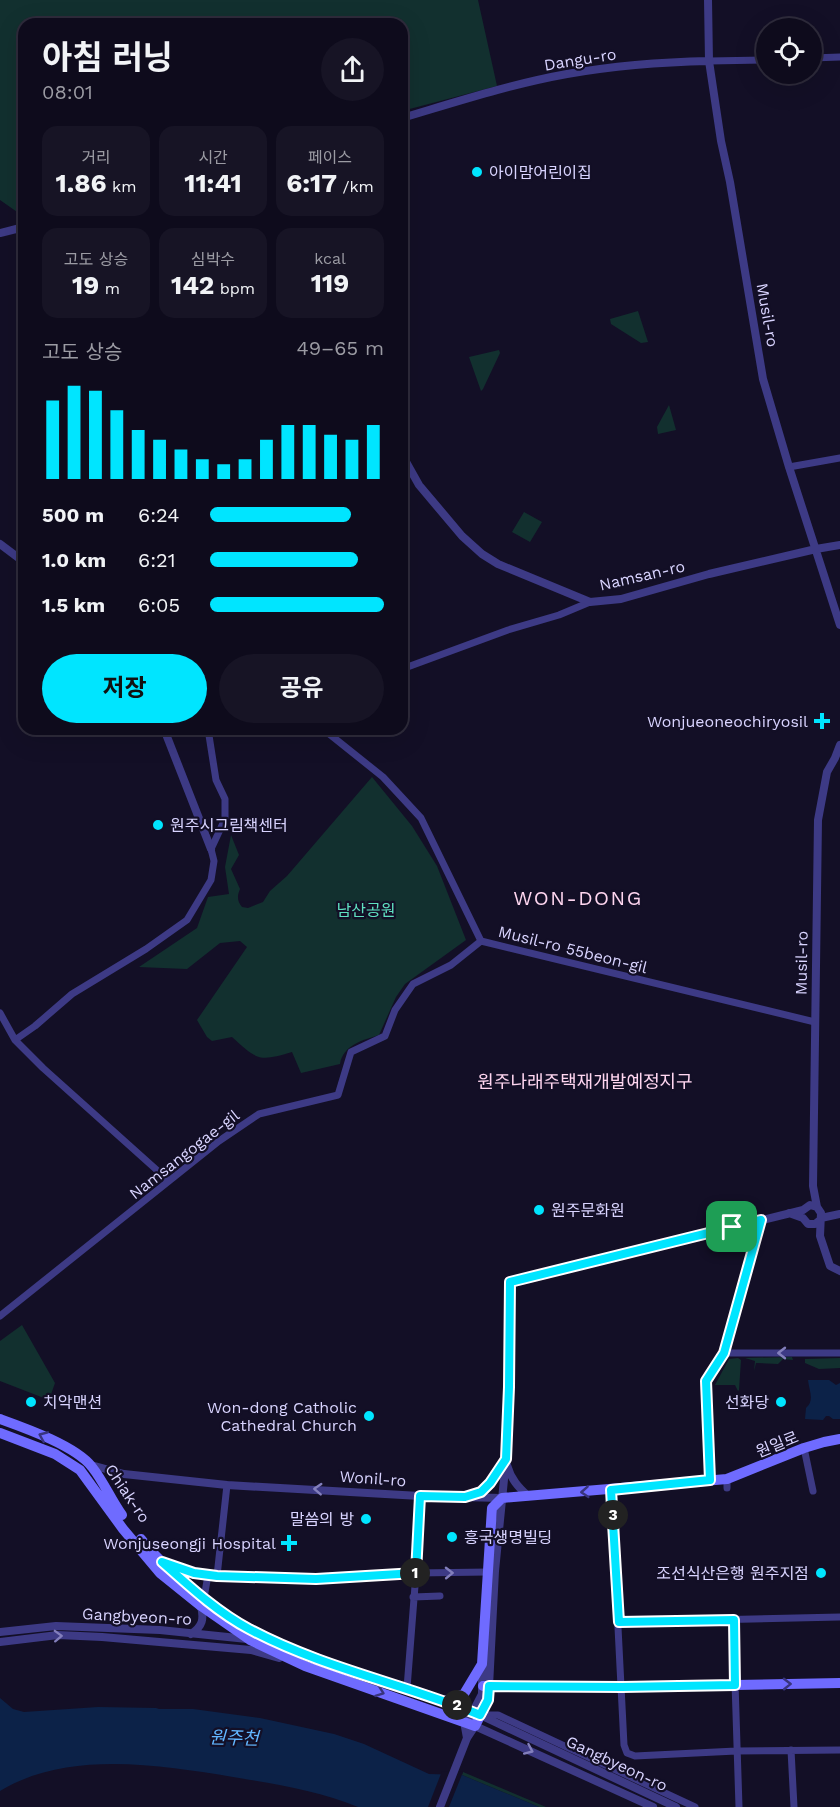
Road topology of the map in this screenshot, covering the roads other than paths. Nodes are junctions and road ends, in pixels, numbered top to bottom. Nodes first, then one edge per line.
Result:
1 (708, 0) edge
2 (840, 57) edge
3 (822, 58) edge
4 (756, 60) edge
5 (709, 61) junction
6 (408, 116) edge
7 (18, 228) edge
8 (0, 233) edge
9 (840, 458) edge
10 (408, 467) edge
11 (789, 467) junction
12 (0, 544) edge
13 (840, 545) edge
14 (816, 549) junction
15 (18, 558) edge
16 (590, 602) junction
17 (840, 625) edge
18 (408, 667) edge
19 (166, 735) edge
20 (209, 735) edge
21 (330, 735) edge
22 (840, 745) edge
23 (838, 760) edge
24 (211, 849) junction
25 (481, 941) junction
26 (0, 1013) edge
27 (815, 1022) junction
28 (15, 1040) junction
29 (169, 1181) junction
30 (813, 1186) junction
31 (819, 1214) junction
32 (838, 1214) edge
33 (805, 1215) junction
34 (761, 1220) junction
35 (820, 1236) junction
36 (840, 1271) edge
37 (0, 1316) edge
38 (724, 1353) junction
39 (840, 1353) edge
40 (0, 1419) edge
41 (0, 1433) edge
42 (840, 1439) edge
43 (804, 1449) junction
44 (506, 1459) junction
45 (91, 1465) junction
46 (710, 1480) junction
47 (727, 1483) joint
48 (227, 1485) junction
49 (611, 1490) junction
50 (813, 1491) dead end
51 (420, 1496) junction
52 (528, 1496) junction
53 (465, 1497) junction
54 (502, 1498) junction
55 (162, 1562) junction
56 (492, 1572) junction
57 (416, 1573) junction
58 (208, 1575) junction
59 (217, 1576) junction
60 (440, 1596) dead end
61 (413, 1597) junction
62 (203, 1602) junction
63 (840, 1617) edge
64 (734, 1620) junction
65 (619, 1622) junction
66 (0, 1632) edge
67 (191, 1634) junction
68 (250, 1640) junction
69 (0, 1642) edge
70 (306, 1660) junction
71 (482, 1664) junction
72 (840, 1683) edge
73 (735, 1685) junction
74 (486, 1686) junction
75 (622, 1687) junction
76 (407, 1688) junction
77 (446, 1701) junction
78 (477, 1713) junction
79 (471, 1725) junction
80 (791, 1750) junction
81 (840, 1750) edge
82 (736, 1751) junction
83 (440, 1807) edge
84 (653, 1807) edge
85 (676, 1807) edge
86 (695, 1807) edge
87 (739, 1807) edge
88 (794, 1807) edge

1 - 5 street, Musil-ro
2 - 3 street
4 - 5 street, Dangu-ro
5 - 6 street, Dangu-ro
5 - 11 street, Musil-ro
7 - 8 street
9 - 11 street
10 - 16 street, Namsan-ro
11 - 14 street, Musil-ro
12 - 15 street
13 - 14 street, Namsan-ro
14 - 16 street, Namsan-ro
14 - 17 street, Musil-ro
16 - 18 street
19 - 24 street
20 - 24 street
21 - 25 street, Musil-ro 55beon-gil
22 - 23 street, Musil-ro
23 - 27 street, Musil-ro
24 - 28 street
25 - 27 street, Musil-ro 55beon-gil
25 - 29 street, Namsangogae-gil
26 - 28 street
27 - 30 street, Musil-ro
28 - 29 street
29 - 37 street, Namsangogae-gil
30 - 31 street
30 - 33 street
31 - 32 street
31 - 33 street
31 - 33 street
31 - 35 street
33 - 34 street
33 - 35 street
34 - 38 street
34 - 44 street
35 - 36 street
39 -> 38 street
38 - 46 street
45 -> 40 main road, Chiak-ro
41 - 62 main road, Chiak-ro
42 - 43 main road, 원일로
43 - 47 main road, 원일로
43 - 50 street
44 - 52 street
44 - 53 street
44 - 54 street
45 - 48 street, Wonil-ro
45 - 55 main road, Chiak-ro
46 - 47 main road, Wonil-ro
46 - 49 main road, Wonil-ro
51 -> 48 street, Wonil-ro
48 - 59 street
49 -> 52 main road, Wonil-ro
49 - 65 street
51 - 53 street, Wonil-ro
51 - 57 street
52 - 54 main road, Wonil-ro
53 - 54 street, Wonil-ro
54 - 56 main road
55 - 58 street
55 - 62 main road, Chiak-ro
57 -> 56 street
56 - 71 main road
56 - 74 street
57 - 59 street
57 - 61 street
58 - 59 street
58 - 62 street
60 - 61 street
61 - 76 street
62 - 67 street
62 - 68 main road, Chiak-ro
62 - 70 main road, Chiak-ro
63 - 64 street
64 - 65 street
64 - 73 street
65 - 75 street
66 - 67 street, Gangbyeon-ro
67 - 68 street, Gangbyeon-ro
68 - 70 main road, Gangbyeon-ro
69 -> 70 street, Gangbyeon-ro
70 - 76 main road, Chiak-ro
70 -> 79 main road, Chiak-ro
71 - 74 street
71 - 77 main road
73 -> 72 main road
73 - 75 main road
73 - 82 street
74 - 75 main road
74 - 78 main road
75 - 82 street
76 - 77 main road, Chiak-ro
77 - 78 main road, Chiak-ro
78 - 79 main road
78 - 85 street, Gangbyeon-ro
78 - 86 street
79 - 83 street
79 -> 84 street, Gangbyeon-ro
80 - 81 street
80 - 82 street
80 - 88 street
82 - 87 street

